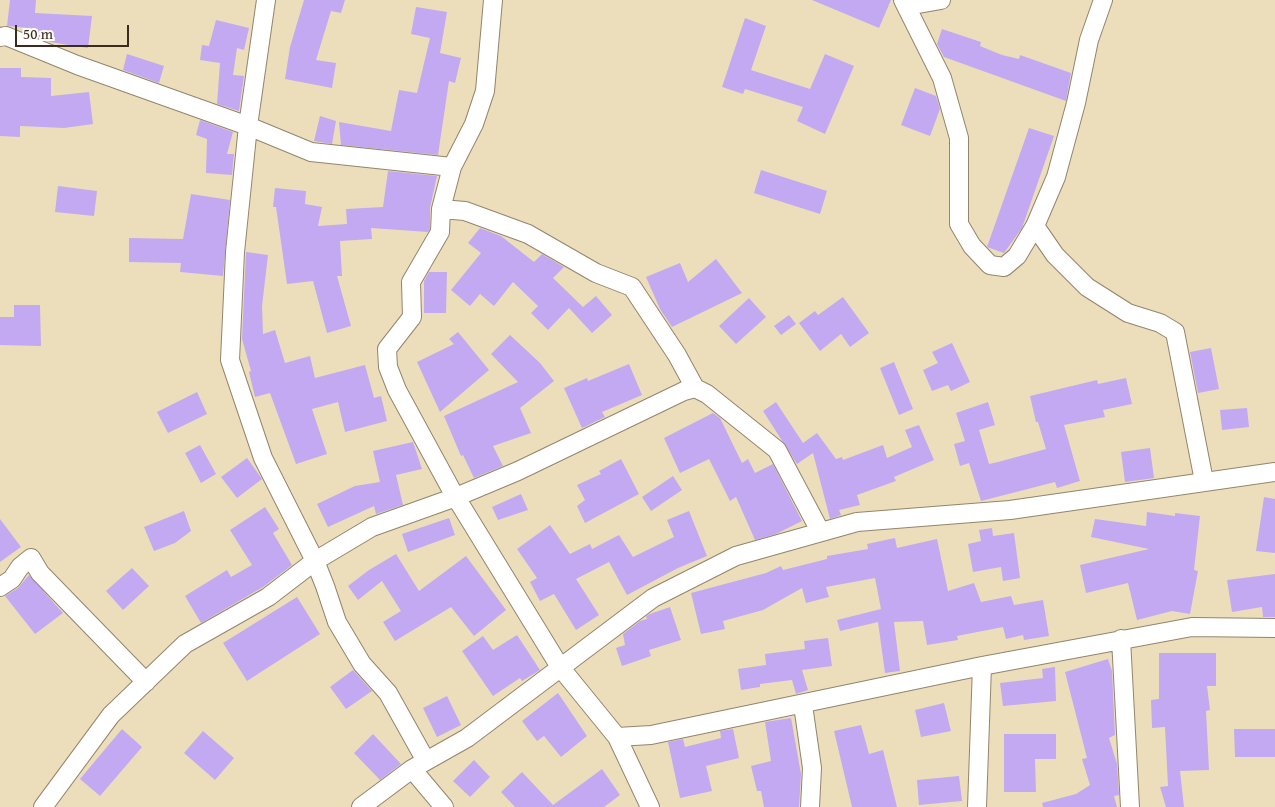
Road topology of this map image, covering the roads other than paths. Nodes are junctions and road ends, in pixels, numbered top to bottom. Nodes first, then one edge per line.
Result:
1 (266, 0) edge
2 (493, 0) edge
3 (941, 0) edge
4 (1103, 0) edge
5 (905, 3) edge
6 (0, 36) edge
7 (248, 126) junction
8 (452, 167) junction
9 (441, 209) junction
10 (1034, 226) junction
11 (695, 388) junction
12 (1275, 472) edge
13 (1204, 481) junction
14 (456, 497) junction
15 (820, 531) junction
16 (314, 561) junction
17 (0, 587) edge
18 (1275, 628) edge
19 (1121, 639) junction
20 (982, 666) junction
21 (560, 667) junction
22 (146, 682) junction
23 (803, 705) junction
24 (617, 737) junction
25 (419, 765) junction
26 (44, 807) edge
27 (361, 807) edge
28 (444, 807) edge
29 (650, 807) edge
30 (810, 807) edge
31 (977, 807) edge
32 (1130, 807) edge

1 - 7 street
2 - 8 street
3 - 5 street
4 - 10 street
5 - 10 street
6 - 7 street
7 - 8 street
7 - 16 street
8 - 9 street
9 - 11 street
9 - 14 street
10 - 13 street
11 - 14 street
11 - 15 street
12 - 13 street
13 - 15 street
14 - 16 street
14 - 21 street
15 - 21 street
16 - 22 street
16 - 25 street
17 - 22 street
18 - 19 street
19 - 20 street
19 - 32 street
20 - 23 street
20 - 31 street
21 - 24 street
21 - 25 street
22 - 26 street
23 - 24 street
23 - 30 street
24 - 29 street
25 - 27 street
25 - 28 street

